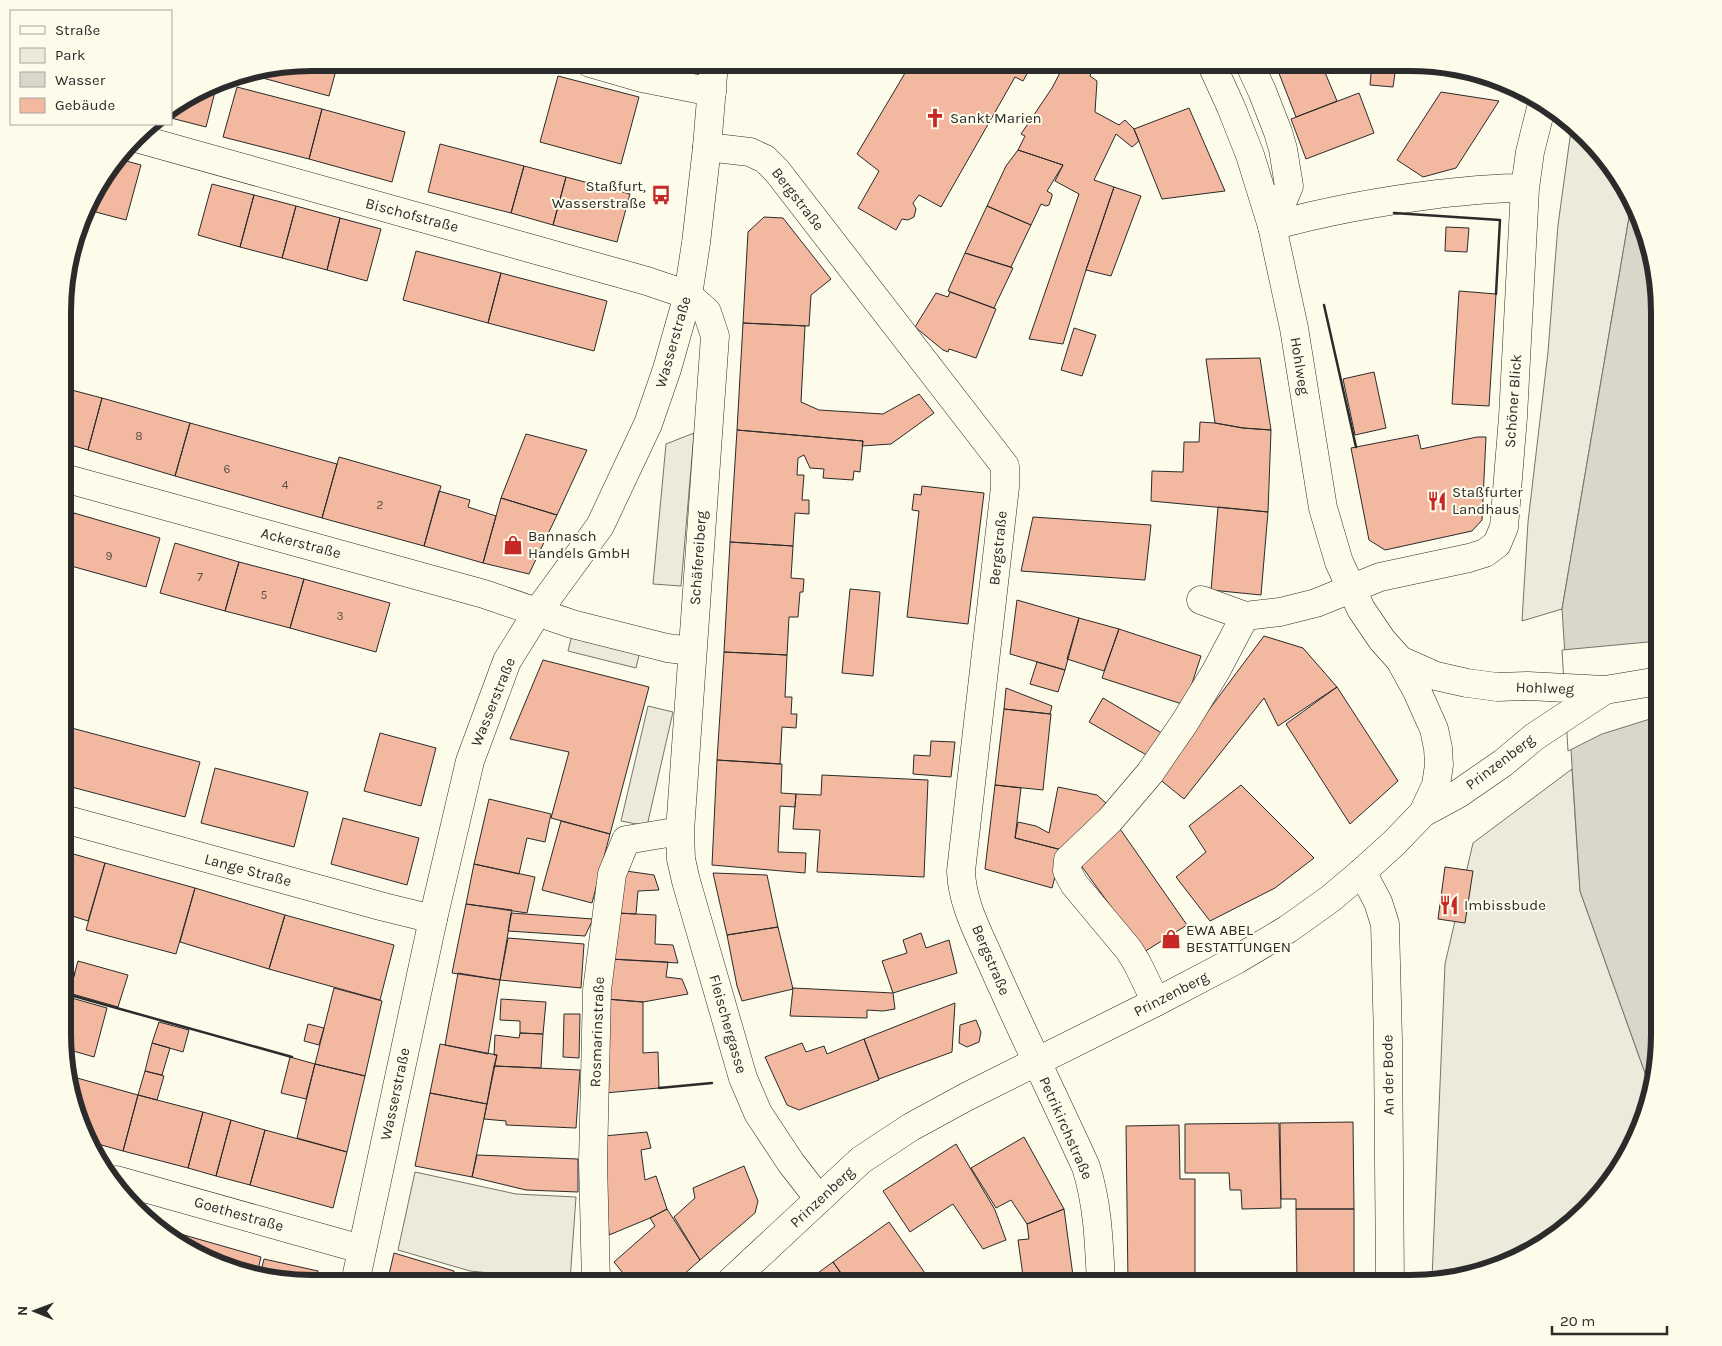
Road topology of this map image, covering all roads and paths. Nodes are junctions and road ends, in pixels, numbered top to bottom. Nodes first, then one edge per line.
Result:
1 (618, 71) edge
2 (713, 71) edge
3 (1215, 71) edge
4 (1253, 71) edge
5 (712, 92) junction
6 (1541, 110) edge
7 (144, 140) edge
8 (707, 147) junction
9 (1525, 188) junction
10 (1272, 226) junction
11 (688, 295) junction
12 (71, 480) edge
13 (1351, 589) junction
14 (1201, 600) dead end
15 (538, 611) junction
16 (1245, 616) junction
17 (691, 651) junction
18 (1400, 660) junction
19 (1651, 682) edge
20 (1604, 690) junction
21 (1423, 812) junction
22 (71, 821) edge
23 (680, 831) junction
24 (1362, 872) junction
25 (433, 919) junction
26 (1156, 1002) junction
27 (1037, 1062) junction
28 (121, 1182) edge
29 (819, 1199) junction
30 (362, 1249) junction
31 (357, 1275) edge
32 (596, 1275) edge
33 (738, 1275) edge
34 (1100, 1275) edge
35 (1390, 1275) edge

1 - 5 street
2 - 5 street, Wasserstraße
3 - 10 street, Hohlweg
4 - 10 street
5 - 8 street, Wasserstraße
6 - 9 street, Schöner Blick
7 - 11 street, Bischofstraße
8 - 11 street, Wasserstraße
8 - 27 street, Bergstraße
9 - 10 street
9 - 13 street, Schöner Blick
10 - 13 street, Hohlweg
11 - 15 street, Wasserstraße
11 - 17 street, Schäfereiberg
12 - 15 street, Ackerstraße
13 - 16 street, Schöner Blick
13 - 18 street, Hohlweg
14 - 16 street
15 - 17 street, Ackerstraße
15 - 25 street, Wasserstraße
16 - 26 street
17 - 23 street, Schäfereiberg
18 - 20 street, Hohlweg
18 - 21 street, Hohlweg
19 - 20 street
20 - 21 street, Prinzenberg
21 - 24 street, Prinzenberg
22 - 25 street, Lange Straße
23 - 29 street, Fleischergasse
23 - 32 street, Rosmarinstraße
24 - 26 street, Prinzenberg
24 - 35 street, An der Bode
25 - 30 street, Wasserstraße
26 - 27 street, Prinzenberg
27 - 29 street, Prinzenberg
27 - 34 street, Petrikirchstraße
28 - 30 street, Goethestraße
29 - 33 street, Prinzenberg
30 - 31 street, Wasserstraße

